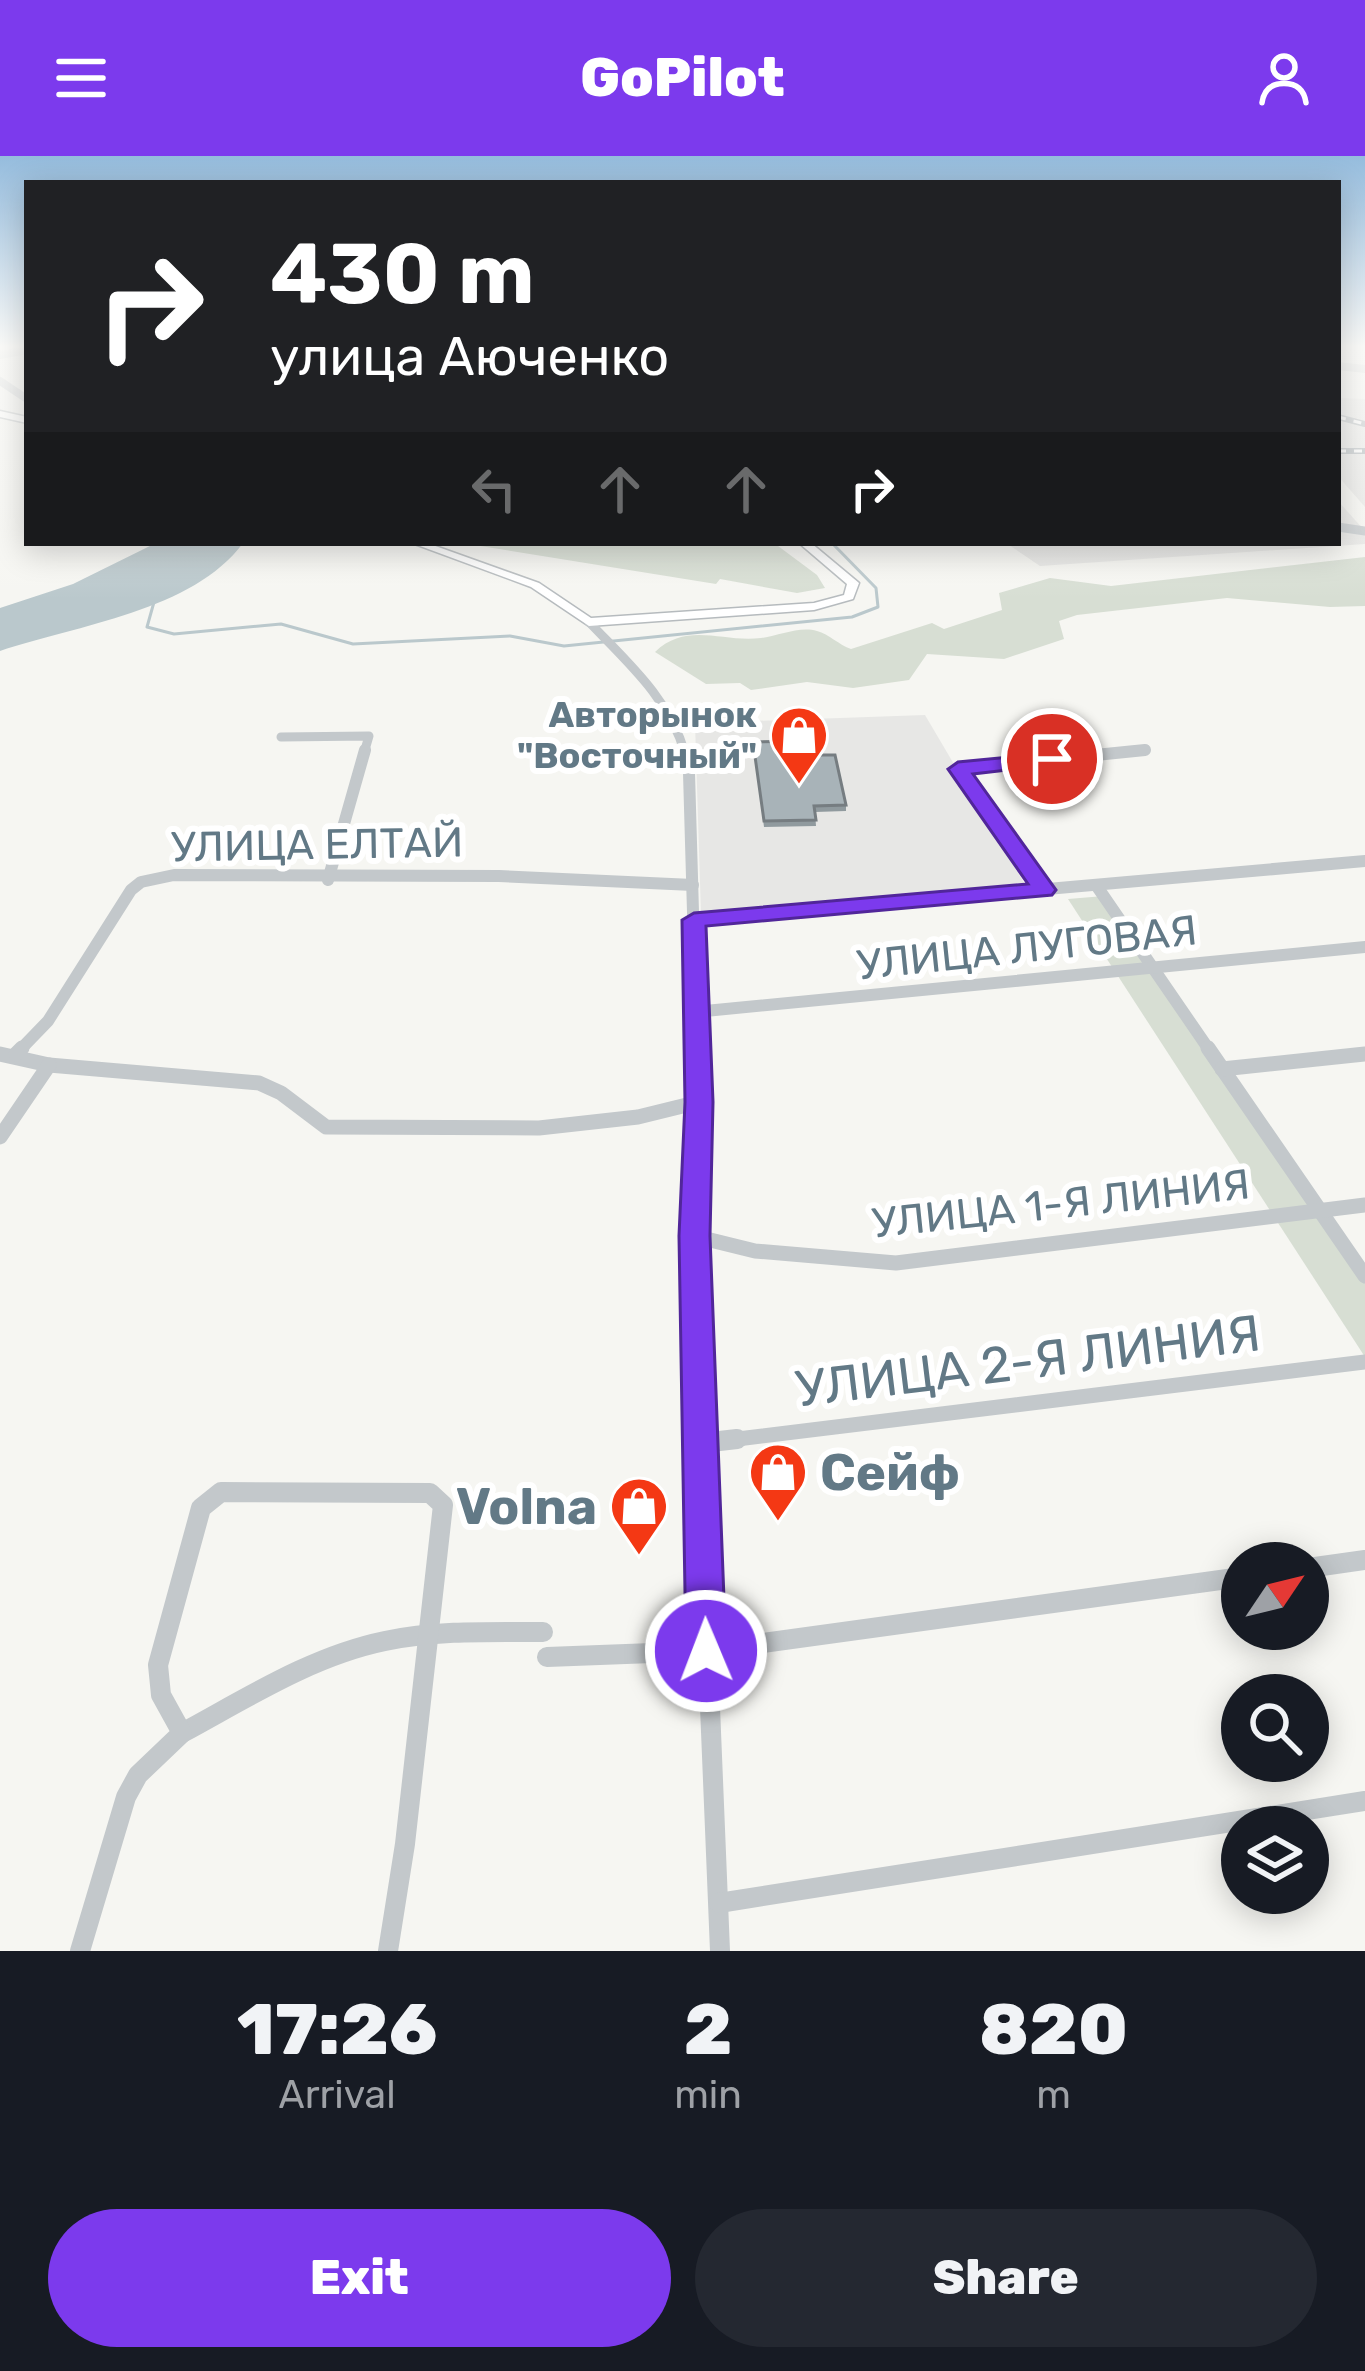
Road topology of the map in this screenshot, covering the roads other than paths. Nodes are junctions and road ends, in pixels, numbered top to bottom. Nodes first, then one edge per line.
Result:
1 (425, 546) edge
2 (808, 546) edge
3 (590, 622) junction
4 (281, 737) dead end
5 (1145, 750) dead end
6 (1365, 861) edge
7 (328, 880) junction
8 (693, 885) junction
9 (1096, 885) junction
10 (1044, 890) junction
11 (694, 920) junction
12 (1365, 947) edge
13 (1153, 968) junction
14 (695, 1012) junction
15 (8, 1054) edge
16 (1365, 1054) edge
17 (49, 1065) junction
18 (1222, 1069) junction
19 (699, 1102) junction
20 (0, 1137) edge
21 (1365, 1205) edge
22 (1320, 1210) junction
23 (694, 1236) junction
24 (1365, 1276) edge
25 (1365, 1362) edge
26 (702, 1443) junction
27 (1365, 1560) edge
28 (1329, 1565) edge
29 (1221, 1580) edge
30 (543, 1632) dead end
31 (428, 1635) junction
32 (706, 1651) junction
33 (547, 1657) dead end
34 (182, 1733) junction
35 (1365, 1801) edge
36 (719, 1903) junction
37 (80, 1951) edge
38 (388, 1951) edge
39 (720, 1951) edge

1 - 3 main road
2 - 3 main road
3 - 8 street
4 - 7 street
5 - 10 street
6 - 9 street
7 - 8 street, УЛИЦА ЕЛТАЙ
7 - 15 street, УЛИЦА ЕЛТАЙ
8 - 11 street
9 - 10 street
9 - 13 street
10 - 11 street
11 - 14 street
12 - 13 street, УЛИЦА ЛУГОВАЯ
13 - 14 street, УЛИЦА ЛУГОВАЯ
13 - 18 street
14 - 19 street
15 - 17 street
16 - 18 street
17 - 19 street
17 - 20 street
18 - 22 street
19 - 23 street
21 - 22 street, УЛИЦА 1-Я ЛИНИЯ
22 - 23 street, УЛИЦА 1-Я ЛИНИЯ
22 - 24 street
23 - 26 street
25 - 26 street, УЛИЦА 2-Я ЛИНИЯ
26 - 32 street
27 - 28 street
29 - 32 street
30 - 31 street
31 - 34 street
31 - 34 street
31 - 38 street
32 - 33 street
32 - 36 street
34 - 37 street
35 - 36 street
36 - 39 street

